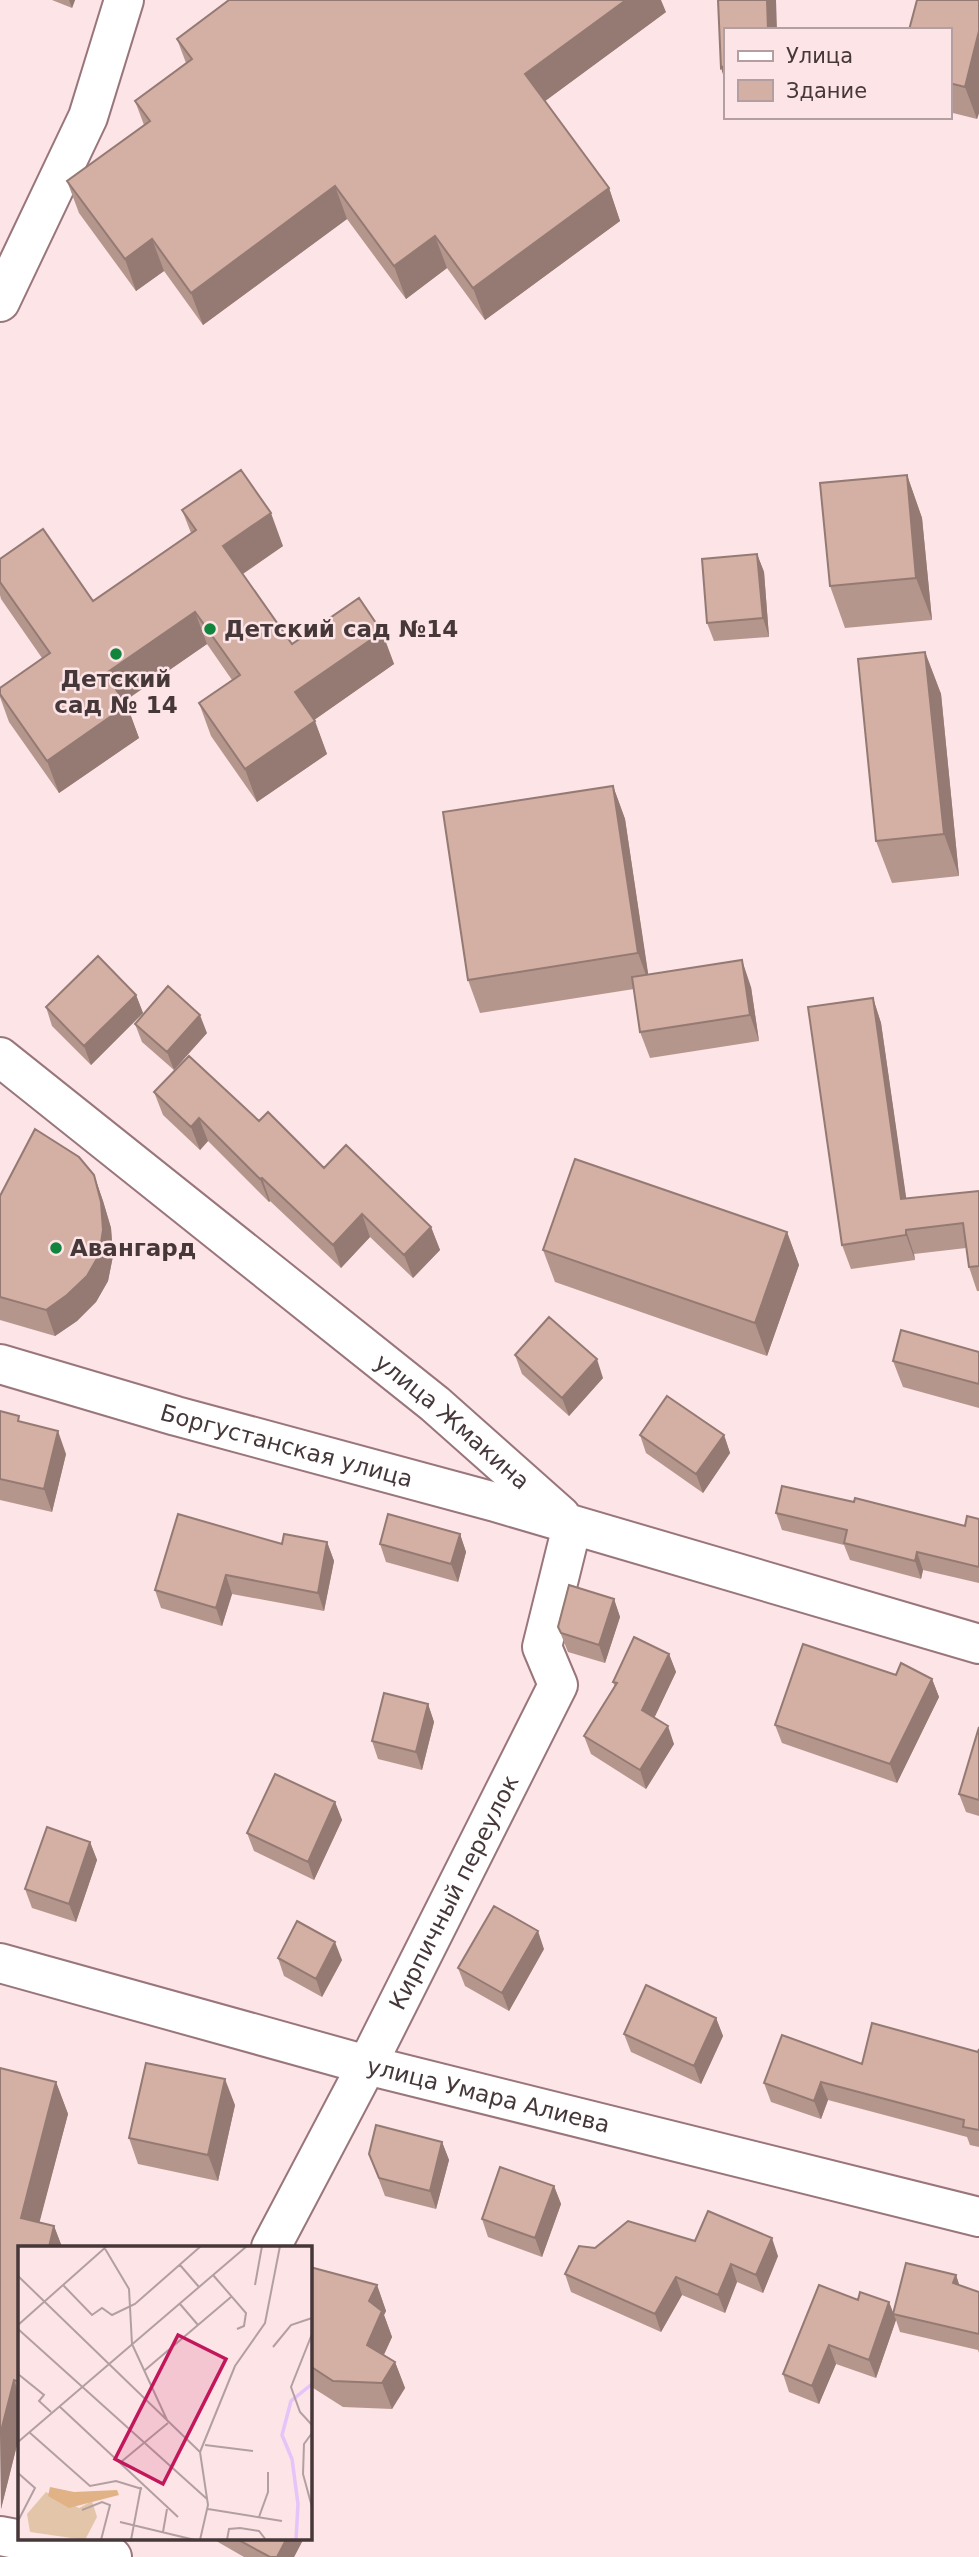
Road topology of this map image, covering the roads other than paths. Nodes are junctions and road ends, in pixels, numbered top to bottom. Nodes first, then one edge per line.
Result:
1 (124, 0) edge
2 (0, 302) edge
3 (0, 1056) edge
4 (0, 1364) edge
5 (572, 1526) junction
6 (979, 1644) edge
7 (0, 1963) edge
8 (367, 2065) junction
9 (979, 2217) edge
10 (272, 2246) edge
11 (0, 2536) edge
12 (18, 2539) edge
13 (21, 2540) edge
14 (120, 2540) edge
15 (111, 2557) edge

1 - 2 street
3 - 5 street, улица Жмакина
4 - 5 street, Боргустанская улица
5 - 6 street, улица Жмакина
5 - 8 street, Кирпичный переулок
7 - 8 street, улица Умара Алиева
8 - 9 street, улица Умара Алиева
8 - 10 street, Кирпичный переулок
11 - 12 street
13 - 15 street
14 - 15 street

